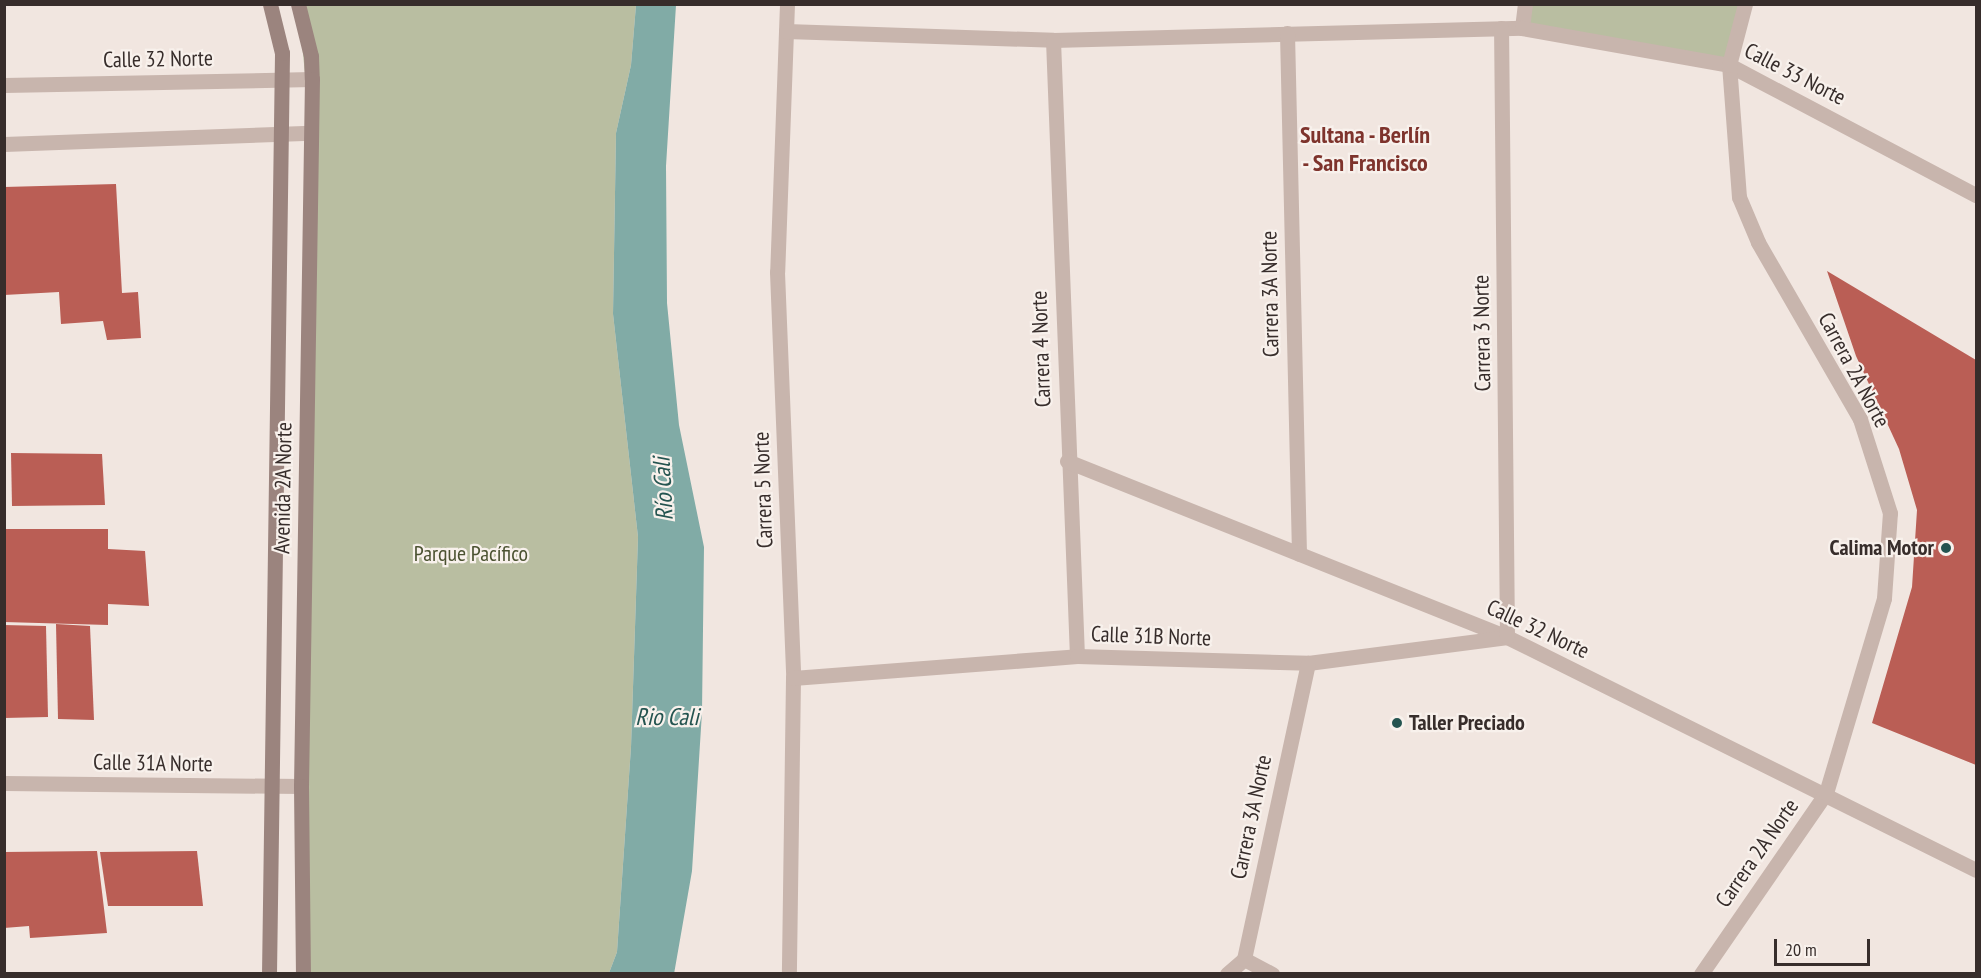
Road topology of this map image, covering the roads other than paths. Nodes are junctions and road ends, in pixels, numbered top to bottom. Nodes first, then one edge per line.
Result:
1 (270, 4) edge
2 (298, 4) edge
3 (787, 4) edge
4 (1525, 4) edge
5 (1745, 4) edge
6 (1501, 28) junction
7 (1522, 28) junction
8 (786, 31) junction
9 (1287, 33) junction
10 (1053, 40) junction
11 (1729, 65) junction
12 (312, 78) junction
13 (282, 80) junction
14 (4, 85) edge
15 (311, 133) junction
16 (279, 134) junction
17 (4, 144) edge
18 (1977, 195) edge
19 (1067, 461) junction
20 (1299, 554) junction
21 (1507, 637) junction
22 (1077, 656) junction
23 (1308, 663) junction
24 (793, 678) junction
25 (4, 783) edge
26 (301, 786) junction
27 (269, 788) junction
28 (1826, 793) junction
29 (1977, 870) edge
30 (1244, 959) junction
31 (269, 974) edge
32 (303, 974) edge
33 (789, 974) edge
34 (1227, 974) edge
35 (1272, 974) edge
36 (1701, 974) edge

1 - 13 main road, Avenida 2A Norte
2 - 12 main road, Avenida 2A Norte
3 - 8 street, Carrera 5 Norte
4 - 7 street
5 - 11 street, Carrera 2A Norte
6 - 7 street, Calle 33 Norte
6 - 9 street, Calle 33 Norte
6 - 21 street, Carrera 3 Norte
7 - 11 street, Calle 33 Norte
8 - 10 street, Calle 33 Norte
8 - 24 street, Carrera 5 Norte
9 - 10 street, Calle 33 Norte
9 - 20 street, Carrera 3A Norte
10 - 19 street, Carrera 4 Norte
11 - 18 street, Calle 33 Norte
11 - 28 street, Carrera 2A Norte
12 - 13 street, Calle 32 Norte
12 - 15 main road, Avenida 2A Norte
13 - 14 street, Calle 32 Norte
13 - 16 main road, Avenida 2A Norte
15 - 16 street
15 - 26 main road, Avenida 2A Norte
16 - 17 street
16 - 27 main road, Avenida 2A Norte
19 - 20 street, Calle 32 Norte
19 - 22 street, Carrera 4 Norte
20 - 21 street, Calle 32 Norte
21 - 23 street, Calle 31B Norte
21 - 28 street, Calle 32 Norte
22 - 23 street, Calle 31B Norte
22 - 24 street, Calle 31B Norte
23 - 30 street, Carrera 3A Norte
24 - 33 street, Carrera 5 Norte
25 - 27 street, Calle 31A Norte
26 - 27 street, Calle 31A Norte
26 - 32 main road, Avenida 2A Norte
27 - 31 main road, Avenida 2A Norte
28 - 29 street, Calle 32 Norte
28 - 36 street, Carrera 2A Norte
30 - 34 street
30 - 35 street

